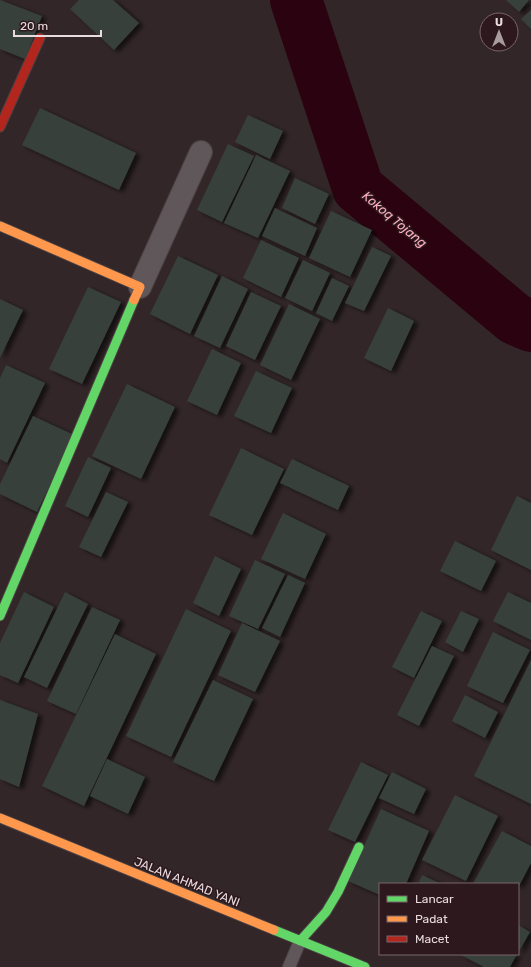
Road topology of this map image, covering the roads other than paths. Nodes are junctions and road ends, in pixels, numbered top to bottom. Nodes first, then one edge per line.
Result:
1 (40, 38) dead end
2 (0, 127) edge
3 (201, 152) dead end
4 (0, 226) edge
5 (140, 287) junction
6 (0, 616) edge
7 (0, 818) edge
8 (358, 847) dead end
9 (300, 941) junction
10 (289, 967) edge
11 (365, 967) edge

1 - 2 street
3 - 5 street
4 - 5 street
5 - 6 street
7 - 9 street, JALAN AHMAD YANI
8 - 9 street
9 - 10 lane
9 - 11 street, JALAN AHMAD YANI

